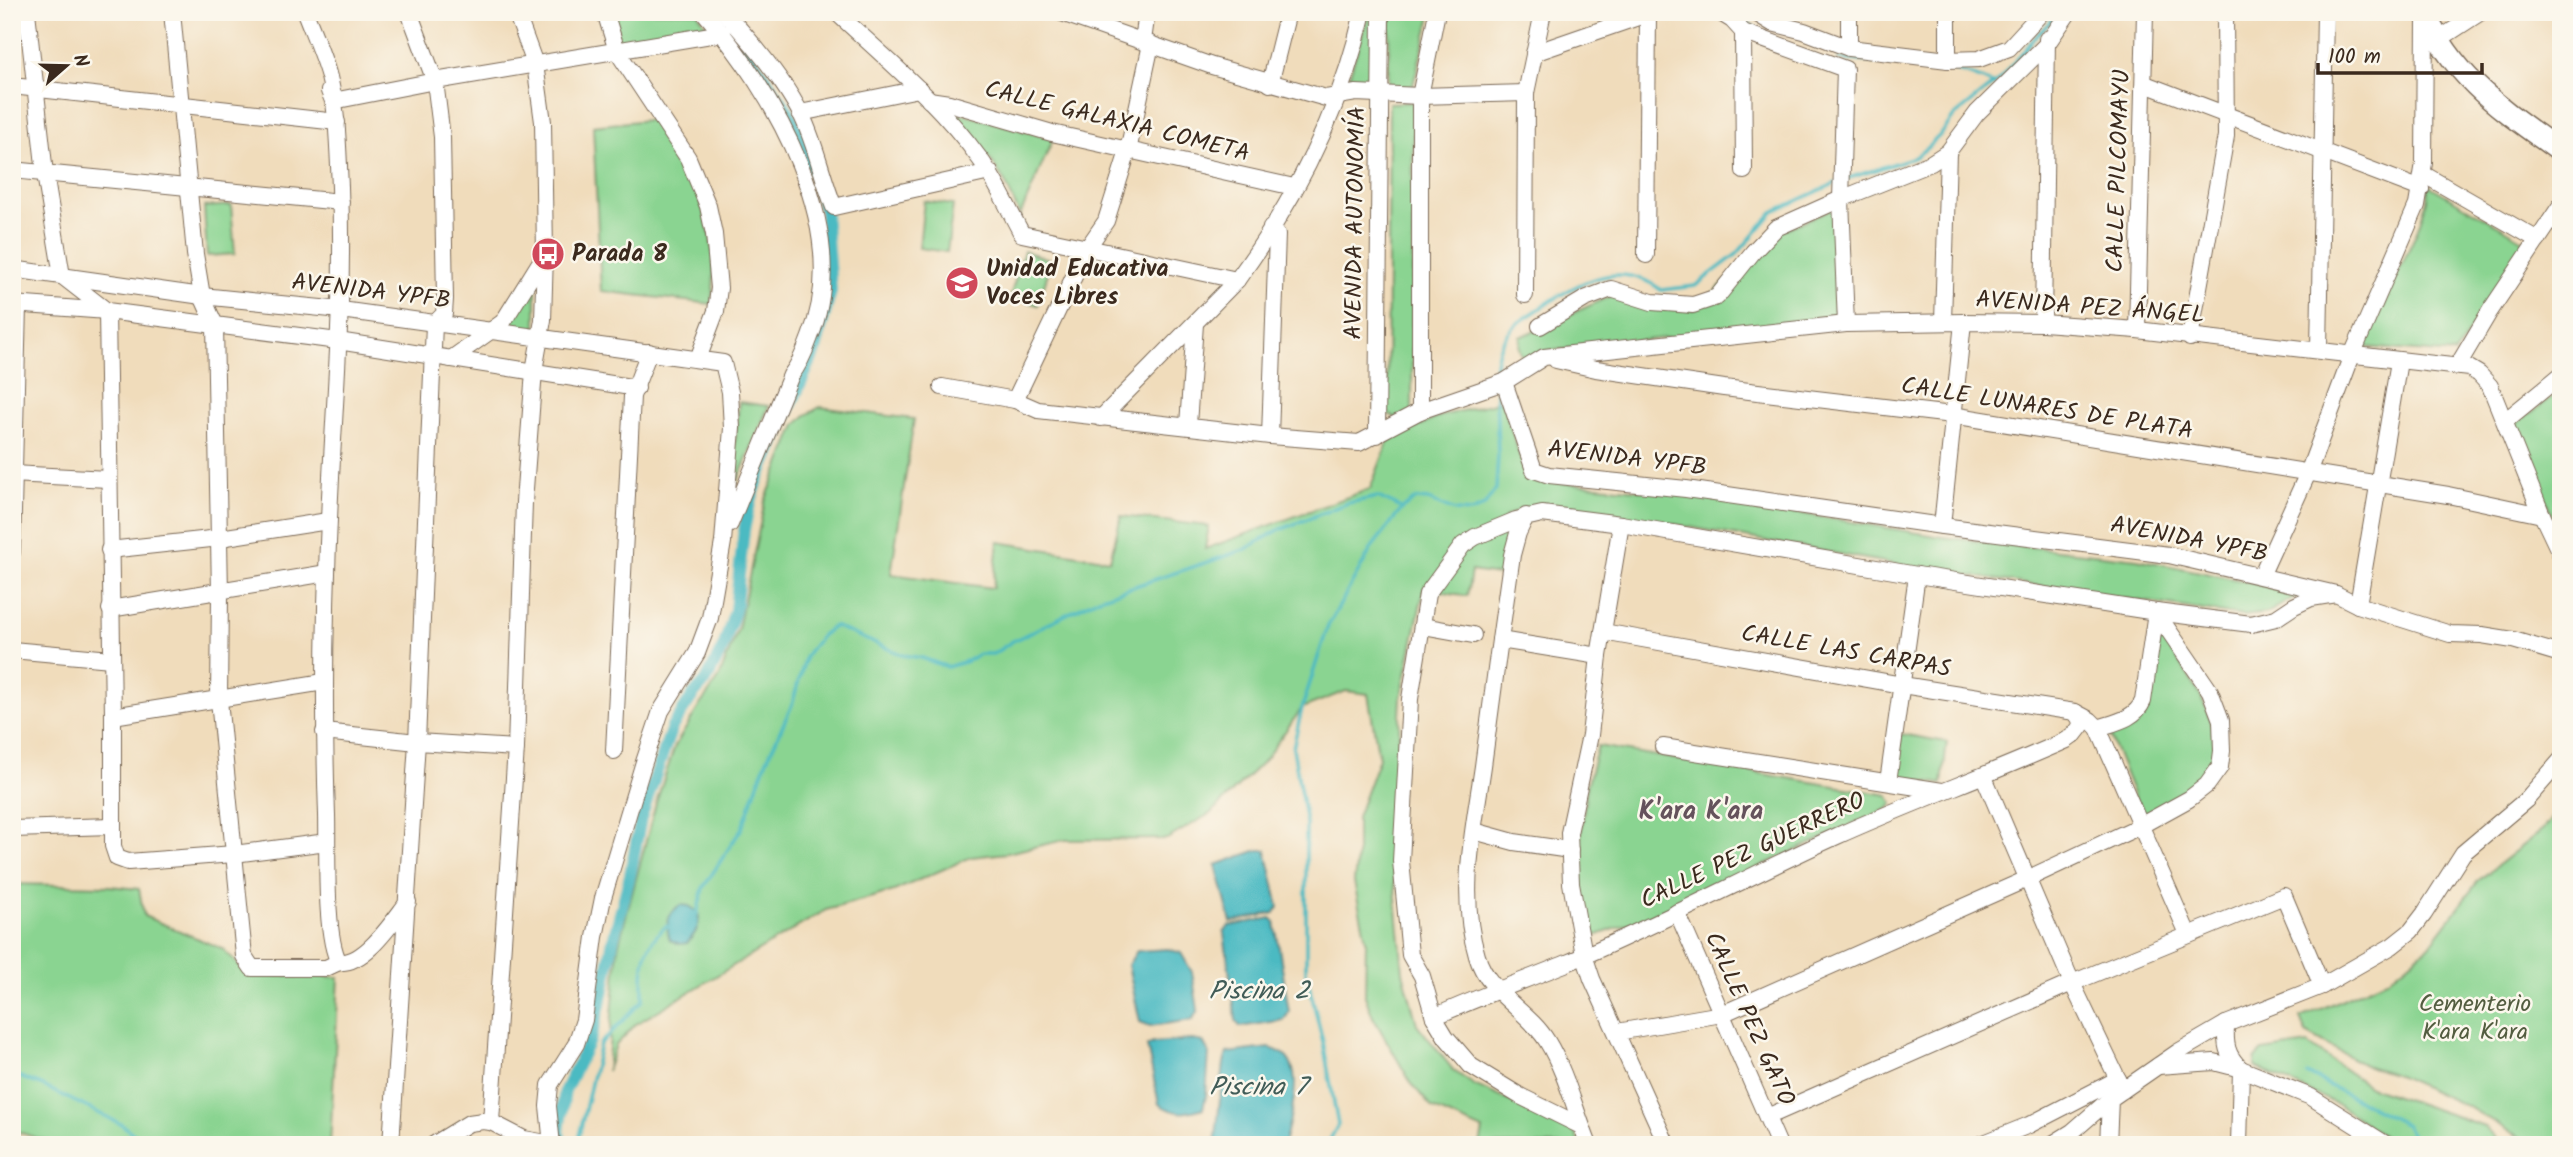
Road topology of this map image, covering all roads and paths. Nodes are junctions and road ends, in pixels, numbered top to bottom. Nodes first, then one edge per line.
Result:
1 (27, 12) edge
2 (172, 12) edge
3 (294, 12) edge
4 (305, 12) edge
5 (410, 12) edge
6 (516, 12) edge
7 (605, 12) edge
8 (704, 12) edge
9 (724, 12) edge
10 (835, 12) edge
11 (1059, 12) edge
12 (1147, 12) edge
13 (1288, 12) edge
14 (1363, 12) edge
15 (1381, 12) edge
16 (1437, 12) edge
17 (1543, 12) edge
18 (1719, 12) edge
19 (1754, 12) edge
20 (1849, 12) edge
21 (1948, 12) edge
22 (2070, 12) edge
23 (2145, 12) edge
24 (2225, 12) edge
25 (2325, 12) edge
26 (2481, 12) edge
27 (1647, 13) edge
28 (2425, 14) edge
29 (2046, 24) edge
30 (1744, 32) junction
31 (723, 33) junction
32 (2438, 40) junction
33 (1147, 43) junction
34 (1849, 48) junction
35 (617, 51) junction
36 (1534, 53) junction
37 (1948, 60) junction
38 (535, 64) junction
39 (435, 81) junction
40 (1270, 84) junction
41 (2145, 84) junction
42 (12, 86) edge
43 (34, 88) junction
44 (1526, 93) junction
45 (924, 94) junction
46 (1340, 95) junction
47 (1380, 95) junction
48 (1420, 96) junction
49 (333, 101) junction
50 (179, 104) junction
51 (800, 113) junction
52 (2226, 114) junction
53 (337, 121) junction
54 (1128, 151) junction
55 (1948, 152) junction
56 (2561, 152) edge
57 (2324, 153) junction
58 (12, 170) edge
59 (1744, 171) dead end
60 (990, 172) junction
61 (45, 174) junction
62 (2422, 181) junction
63 (1294, 187) junction
64 (188, 188) junction
65 (1841, 188) junction
66 (341, 202) junction
67 (2561, 205) edge
68 (1271, 228) junction
69 (2538, 240) junction
70 (1088, 247) junction
71 (545, 254) junction
72 (1646, 255) dead end
73 (12, 268) edge
74 (62, 276) junction
75 (1237, 280) junction
76 (1525, 295) dead end
77 (202, 296) junction
78 (15, 304) edge
79 (341, 310) junction
80 (107, 312) junction
81 (1943, 322) junction
82 (1963, 322) junction
83 (2043, 323) junction
84 (434, 324) junction
85 (1195, 324) junction
86 (1846, 324) junction
87 (215, 325) junction
88 (1541, 326) dead end
89 (491, 330) junction
90 (2137, 330) junction
91 (540, 337) junction
92 (2190, 338) junction
93 (338, 341) junction
94 (2319, 351) junction
95 (649, 352) junction
96 (2352, 355) junction
97 (1544, 357) junction
98 (433, 358) junction
99 (451, 359) junction
100 (698, 359) junction
101 (2399, 360) junction
102 (2458, 365) junction
103 (534, 371) junction
104 (2561, 375) edge
105 (1498, 384) junction
106 (942, 387) dead end
107 (637, 388) junction
108 (1014, 400) junction
109 (1420, 411) junction
110 (1952, 415) junction
111 (1101, 418) junction
112 (2505, 421) junction
113 (1188, 425) junction
114 (1377, 435) junction
115 (1270, 436) junction
116 (2308, 473) junction
117 (13, 474) edge
118 (108, 479) junction
119 (2378, 485) junction
120 (2542, 515) junction
121 (1526, 516) junction
122 (328, 521) junction
123 (1621, 523) junction
124 (1941, 526) junction
125 (219, 538) junction
126 (723, 542) junction
127 (109, 550) junction
128 (12, 552) edge
129 (2561, 555) edge
130 (327, 573) junction
131 (1917, 575) junction
132 (2261, 576) junction
133 (220, 593) junction
134 (2336, 594) junction
135 (2358, 605) junction
136 (110, 610) junction
137 (2156, 612) junction
138 (1423, 625) junction
139 (1603, 632) junction
140 (1473, 635) dead end
141 (1500, 639) junction
142 (12, 650) edge
143 (2561, 654) edge
144 (1599, 656) junction
145 (111, 659) junction
146 (324, 682) junction
147 (1902, 685) junction
148 (219, 700) junction
149 (2077, 715) junction
150 (113, 716) junction
151 (2098, 728) junction
152 (324, 732) junction
153 (417, 742) junction
154 (1663, 747) dead end
155 (516, 748) junction
156 (614, 751) dead end
157 (2561, 760) edge
158 (1984, 777) junction
159 (1888, 782) junction
160 (1942, 792) junction
161 (112, 826) junction
162 (2140, 826) junction
163 (12, 829) edge
164 (1474, 831) junction
165 (327, 842) junction
166 (1570, 850) junction
167 (234, 854) junction
168 (2027, 880) junction
169 (408, 902) junction
170 (1677, 912) junction
171 (2188, 934) junction
172 (1584, 955) junction
173 (339, 962) junction
174 (2073, 983) junction
175 (2322, 986) junction
176 (1497, 989) junction
177 (1723, 1014) junction
178 (1434, 1017) junction
179 (2226, 1024) junction
180 (1617, 1032) junction
181 (2158, 1066) junction
182 (2241, 1069) junction
183 (2117, 1089) junction
184 (1767, 1116) junction
185 (491, 1122) junction
186 (1581, 1126) junction
187 (2368, 1139) edge
188 (552, 1144) edge
189 (390, 1145) edge
190 (433, 1145) edge
191 (1589, 1145) edge
192 (1667, 1145) edge
193 (1779, 1145) edge
194 (1979, 1145) edge
195 (2051, 1145) edge
196 (2108, 1145) edge
197 (2239, 1145) edge
198 (2387, 1145) edge

1 - 43 street
2 - 50 street
3 - 49 street
4 - 49 street
5 - 39 street
6 - 38 street
7 - 35 street
8 - 31 street
9 - 51 street
10 - 45 street
11 - 33 street
12 - 33 street
13 - 40 street
14 - 46 street
15 - 47 street, AVENIDA AUTONOMÍA
16 - 48 street
17 - 36 street
18 - 30 street
19 - 34 street
20 - 34 street
21 - 37 street
22 - 29 street
23 - 41 street, CALLE PILCOMAYU
24 - 52 street
25 - 57 street
26 - 32 street
27 - 36 street
27 - 72 street
28 - 32 main road
28 - 62 street
29 - 37 street
29 - 55 street
29 - 83 street
30 - 59 street
30 - 65 street
31 - 35 street
31 - 126 street
32 - 56 main road
33 - 40 street
33 - 54 street
34 - 37 street
35 - 38 street
35 - 100 street
36 - 44 street
38 - 39 street
38 - 71 street
39 - 49 street
39 - 84 street
40 - 46 street
41 - 52 street
41 - 90 street, CALLE PILCOMAYU
42 - 43 street
43 - 50 street
43 - 61 street
44 - 48 street
44 - 76 street
45 - 51 street, CALLE GALAXIA COMETA
45 - 54 street, CALLE GALAXIA COMETA
45 - 60 street
46 - 47 street
46 - 63 street
47 - 48 street
47 - 114 street, AVENIDA AUTONOMÍA
48 - 109 street
49 - 53 street
50 - 53 street
50 - 64 street
51 - 60 street
52 - 57 street
52 - 92 street
53 - 66 street
54 - 63 street, CALLE GALAXIA COMETA
54 - 70 street
55 - 65 street
55 - 81 street
57 - 62 street
57 - 94 street
58 - 61 street
60 - 70 street
61 - 64 street
61 - 74 street
62 - 69 street
62 - 96 street
63 - 68 street
64 - 66 street
64 - 77 street
65 - 86 street
65 - 88 street
66 - 79 street
67 - 69 street
68 - 75 street
68 - 115 street
69 - 102 street
70 - 75 street
70 - 108 street
71 - 89 street
71 - 91 street
73 - 74 street, AVENIDA YPFB
74 - 77 street, AVENIDA YPFB
74 - 80 street
75 - 85 street
77 - 79 street, AVENIDA YPFB
77 - 87 street
78 - 80 street
78 - 117 street
79 - 84 street, AVENIDA YPFB
79 - 93 street
80 - 87 street
80 - 118 street
81 - 82 street, AVENIDA PEZ ÁNGEL
81 - 86 street, AVENIDA PEZ ÁNGEL
82 - 83 street, AVENIDA PEZ ÁNGEL
82 - 110 street
83 - 90 street, AVENIDA PEZ ÁNGEL
84 - 89 street, AVENIDA YPFB
84 - 98 street
85 - 111 street
85 - 113 street
86 - 97 street, AVENIDA PEZ ÁNGEL
87 - 93 street
87 - 125 street
89 - 91 street, AVENIDA YPFB
89 - 99 street
90 - 92 street, AVENIDA PEZ ÁNGEL
91 - 95 street, AVENIDA YPFB
91 - 103 street
92 - 94 street, AVENIDA PEZ ÁNGEL
93 - 98 street
93 - 122 street
94 - 96 street, AVENIDA PEZ ÁNGEL
95 - 100 street, AVENIDA YPFB
95 - 107 street
96 - 101 street, AVENIDA PEZ ÁNGEL
96 - 116 street
97 - 105 street, AVENIDA PEZ ÁNGEL
97 - 110 street, CALLE LUNARES DE PLATA
98 - 99 street
98 - 153 street
99 - 103 street
100 - 126 street, AVENIDA YPFB
101 - 102 street, AVENIDA PEZ ÁNGEL
101 - 119 street
102 - 112 street, AVENIDA PEZ ÁNGEL
103 - 107 street
103 - 155 street
104 - 112 street
105 - 109 street
105 - 124 street, AVENIDA YPFB
106 - 108 street
107 - 156 street
108 - 111 street
109 - 114 street
110 - 116 street, CALLE LUNARES DE PLATA
110 - 124 street
111 - 113 street
112 - 120 street, AVENIDA PEZ ÁNGEL
113 - 115 street
114 - 115 street
116 - 119 street, CALLE LUNARES DE PLATA
116 - 132 street
117 - 118 street
117 - 128 street
118 - 127 street
119 - 120 street, CALLE LUNARES DE PLATA
119 - 135 street
120 - 129 street, AVENIDA PEZ ÁNGEL
121 - 123 street
121 - 138 street
121 - 141 street
122 - 125 street
122 - 130 street
123 - 131 street
123 - 139 street
124 - 132 street, AVENIDA YPFB
125 - 127 street
125 - 133 street
126 - 188 street
127 - 136 street
130 - 133 street
130 - 146 street
131 - 137 street
131 - 147 street
132 - 134 street, AVENIDA YPFB
133 - 136 street
133 - 148 street
134 - 135 street, AVENIDA YPFB
134 - 137 street
135 - 143 street, AVENIDA YPFB
136 - 145 street
137 - 151 street
137 - 162 street
138 - 140 street
138 - 178 street
139 - 144 street
139 - 147 street, CALLE LAS CARPAS
141 - 144 street
141 - 164 street
142 - 145 street
144 - 166 street
145 - 150 street
146 - 148 street
146 - 152 street
147 - 149 street, CALLE LAS CARPAS
147 - 159 street
148 - 150 street
148 - 167 street
149 - 151 street
149 - 158 street, CALLE PEZ GUERRERO
150 - 161 street
151 - 162 street
152 - 153 street
152 - 165 street
153 - 155 street
153 - 169 street
154 - 159 street
155 - 185 street
157 - 175 street
158 - 160 street, CALLE PEZ GUERRERO
158 - 168 street
159 - 160 street
160 - 170 street, CALLE PEZ GUERRERO
161 - 163 street
161 - 167 street
162 - 168 street
162 - 171 street
164 - 166 street
164 - 176 street
165 - 167 street
165 - 173 street
166 - 172 street
167 - 173 street
168 - 174 street
168 - 177 street
169 - 173 street
169 - 189 street
170 - 172 street, CALLE PEZ GUERRERO
170 - 177 street, CALLE PEZ GATO
171 - 174 street
171 - 175 street
172 - 176 street, CALLE PEZ GUERRERO
172 - 180 street
174 - 183 street
174 - 184 street
175 - 179 street
176 - 178 street, CALLE PEZ GUERRERO
176 - 186 street
177 - 180 street
177 - 184 street, CALLE PEZ GATO
178 - 186 street
179 - 181 street
179 - 182 street
180 - 192 street
181 - 182 street
181 - 183 street
182 - 187 street
182 - 197 street
183 - 194 street
183 - 195 street
183 - 196 street
184 - 193 street, CALLE PEZ GATO
185 - 188 street
185 - 190 street
186 - 191 street
187 - 198 street

